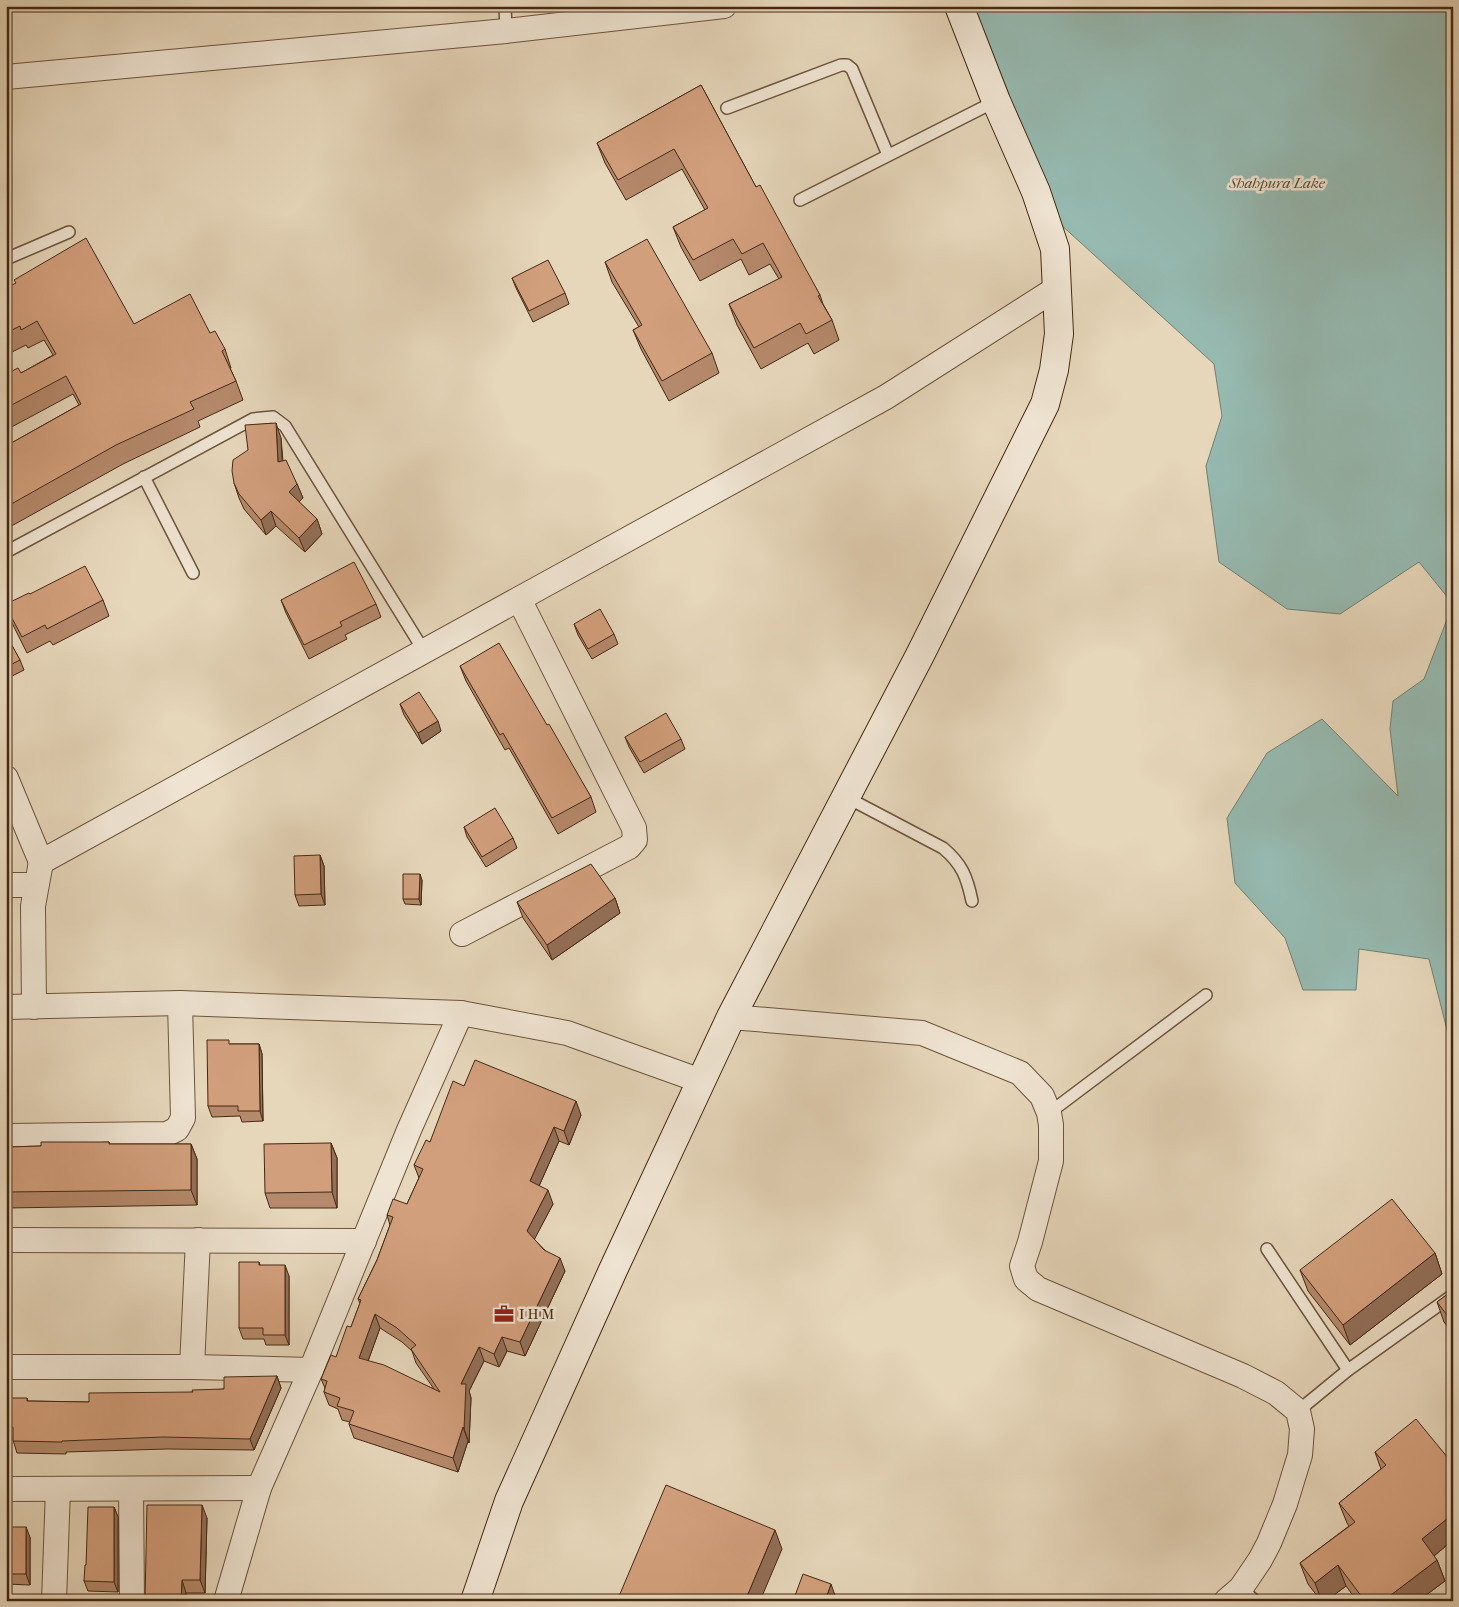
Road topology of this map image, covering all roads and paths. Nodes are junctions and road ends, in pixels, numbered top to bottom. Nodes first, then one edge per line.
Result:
1 (505, 6) edge
2 (724, 6) edge
3 (959, 6) edge
4 (506, 31) junction
5 (6, 77) edge
6 (996, 101) junction
7 (727, 108) dead end
8 (888, 155) junction
9 (800, 200) dead end
10 (69, 232) dead end
11 (6, 259) edge
12 (1057, 288) junction
13 (144, 477) junction
14 (6, 552) edge
15 (193, 573) dead end
16 (520, 599) junction
17 (424, 651) junction
18 (6, 778) edge
19 (846, 797) junction
20 (41, 862) junction
21 (6, 885) edge
22 (36, 885) junction
23 (972, 901) dead end
24 (462, 934) dead end
25 (1206, 995) dead end
26 (180, 1003) junction
27 (34, 1007) junction
28 (6, 1008) edge
29 (461, 1013) junction
30 (732, 1017) junction
31 (701, 1081) junction
32 (1049, 1113) junction
33 (6, 1136) edge
34 (6, 1240) edge
35 (198, 1240) junction
36 (364, 1241) junction
37 (1267, 1249) dead end
38 (1453, 1295) edge
39 (6, 1367) edge
40 (192, 1367) junction
41 (312, 1370) junction
42 (1348, 1370) junction
43 (1298, 1411) junction
44 (258, 1488) junction
45 (6, 1489) edge
46 (58, 1489) junction
47 (131, 1489) junction
48 (1241, 1596) edge
49 (54, 1601) edge
50 (132, 1601) edge
51 (226, 1601) edge
52 (475, 1601) edge

1 - 4 lane
2 - 4 street
3 - 6 street
4 - 5 street
6 - 8 lane
6 - 12 street
7 - 8 lane
8 - 9 lane
10 - 11 lane
12 - 16 street
12 - 19 street
13 - 14 lane
13 - 15 lane
13 - 17 lane
16 - 17 street
16 - 24 street
17 - 20 street
18 - 20 street
19 - 23 lane
19 - 30 street
20 - 22 street
21 - 22 street
22 - 27 street
25 - 32 lane
26 - 27 street
26 - 29 street
26 - 33 street
27 - 28 street
29 - 31 street
29 - 36 street
30 - 31 street
30 - 32 street
31 - 52 street
32 - 43 street
34 - 35 street
35 - 36 street
35 - 40 street
36 - 41 street
37 - 42 lane
38 - 42 lane
39 - 40 street
40 - 41 street
41 - 44 street
42 - 43 lane
43 - 48 street
44 - 47 street
44 - 51 street
45 - 46 street
46 - 47 street
46 - 49 street
47 - 50 street

